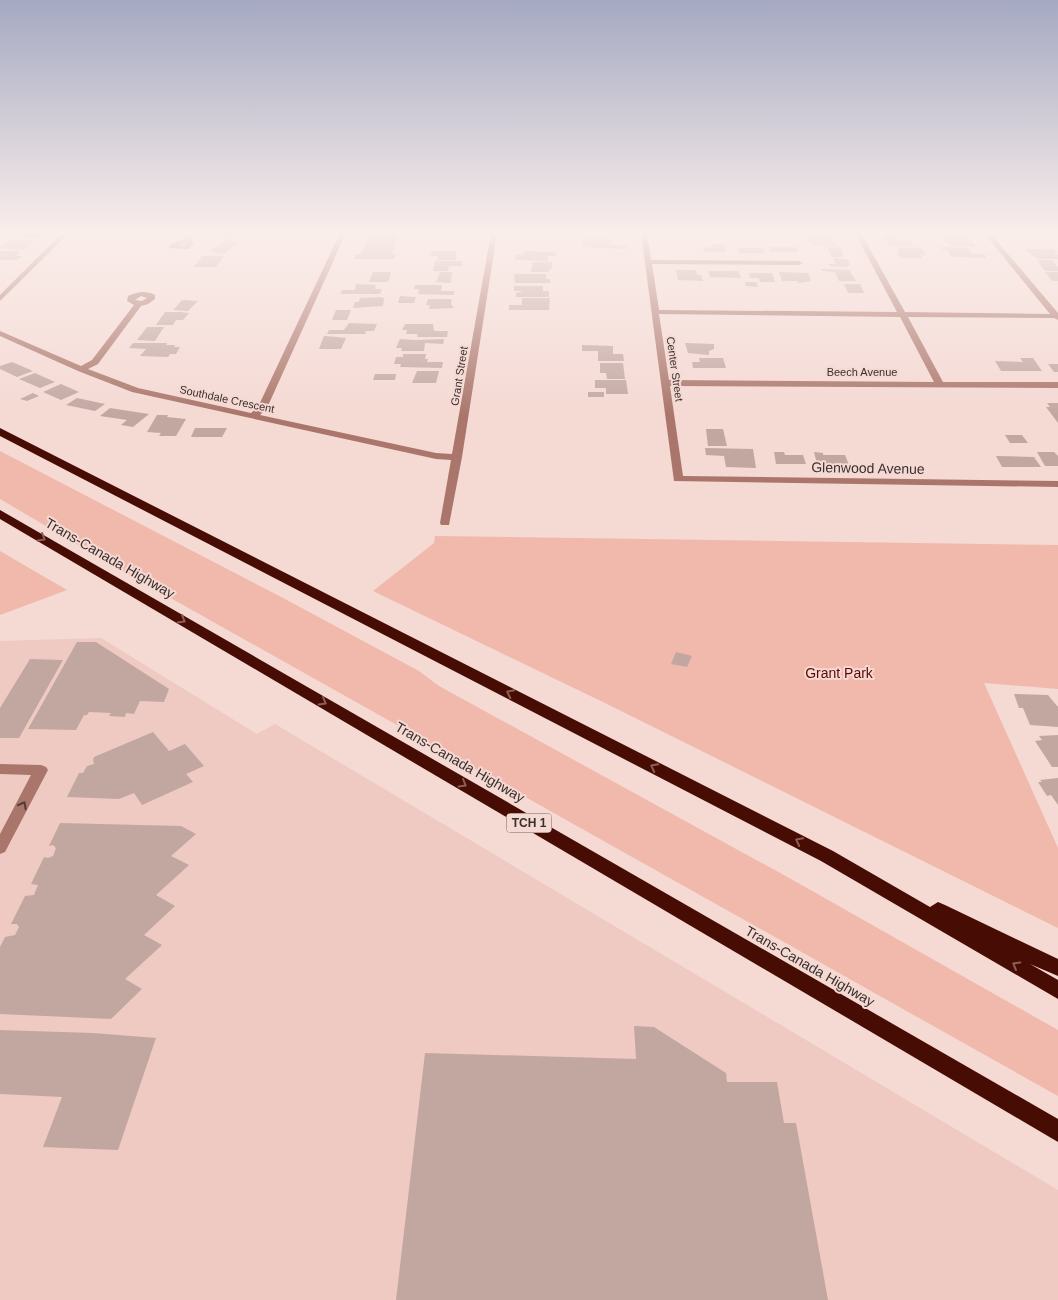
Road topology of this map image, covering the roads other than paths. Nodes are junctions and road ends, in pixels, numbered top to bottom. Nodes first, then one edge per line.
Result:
1 (315, 294) edge
2 (484, 294) edge
3 (653, 294) edge
4 (891, 294) edge
5 (1038, 294) edge
6 (138, 304) dead end
7 (656, 312) junction
8 (902, 314) junction
9 (1057, 317) edge
10 (0, 333) edge
11 (81, 370) junction
12 (665, 383) junction
13 (940, 384) junction
14 (1058, 386) edge
15 (252, 416) junction
16 (0, 431) edge
17 (457, 457) junction
18 (678, 479) joint
19 (1058, 484) edge
20 (0, 514) edge
21 (445, 522) dead end
22 (0, 769) edge
23 (0, 848) edge
24 (827, 856) junction
25 (1058, 968) edge
26 (1058, 990) edge
27 (1058, 1131) edge

1 - 15 street
2 - 17 street, Grant Street
3 - 7 street, Center Street
4 - 8 street
5 - 9 street
6 - 11 street
7 - 8 street
7 - 12 street, Center Street
8 - 9 street
8 - 13 street
10 - 11 street, Southdale Crescent
11 - 15 street, Southdale Crescent
12 - 13 street, Beech Avenue
12 - 18 street, Center Street
13 - 14 street, Beech Avenue
15 - 17 street, Southdale Crescent
24 -> 16 highway
17 - 21 street, Grant Street
18 - 19 street, Glenwood Avenue
20 -> 27 highway, Trans-Canada Highway / TCH 1
23 -> 22 street
24 - 25 highway
26 -> 24 highway

